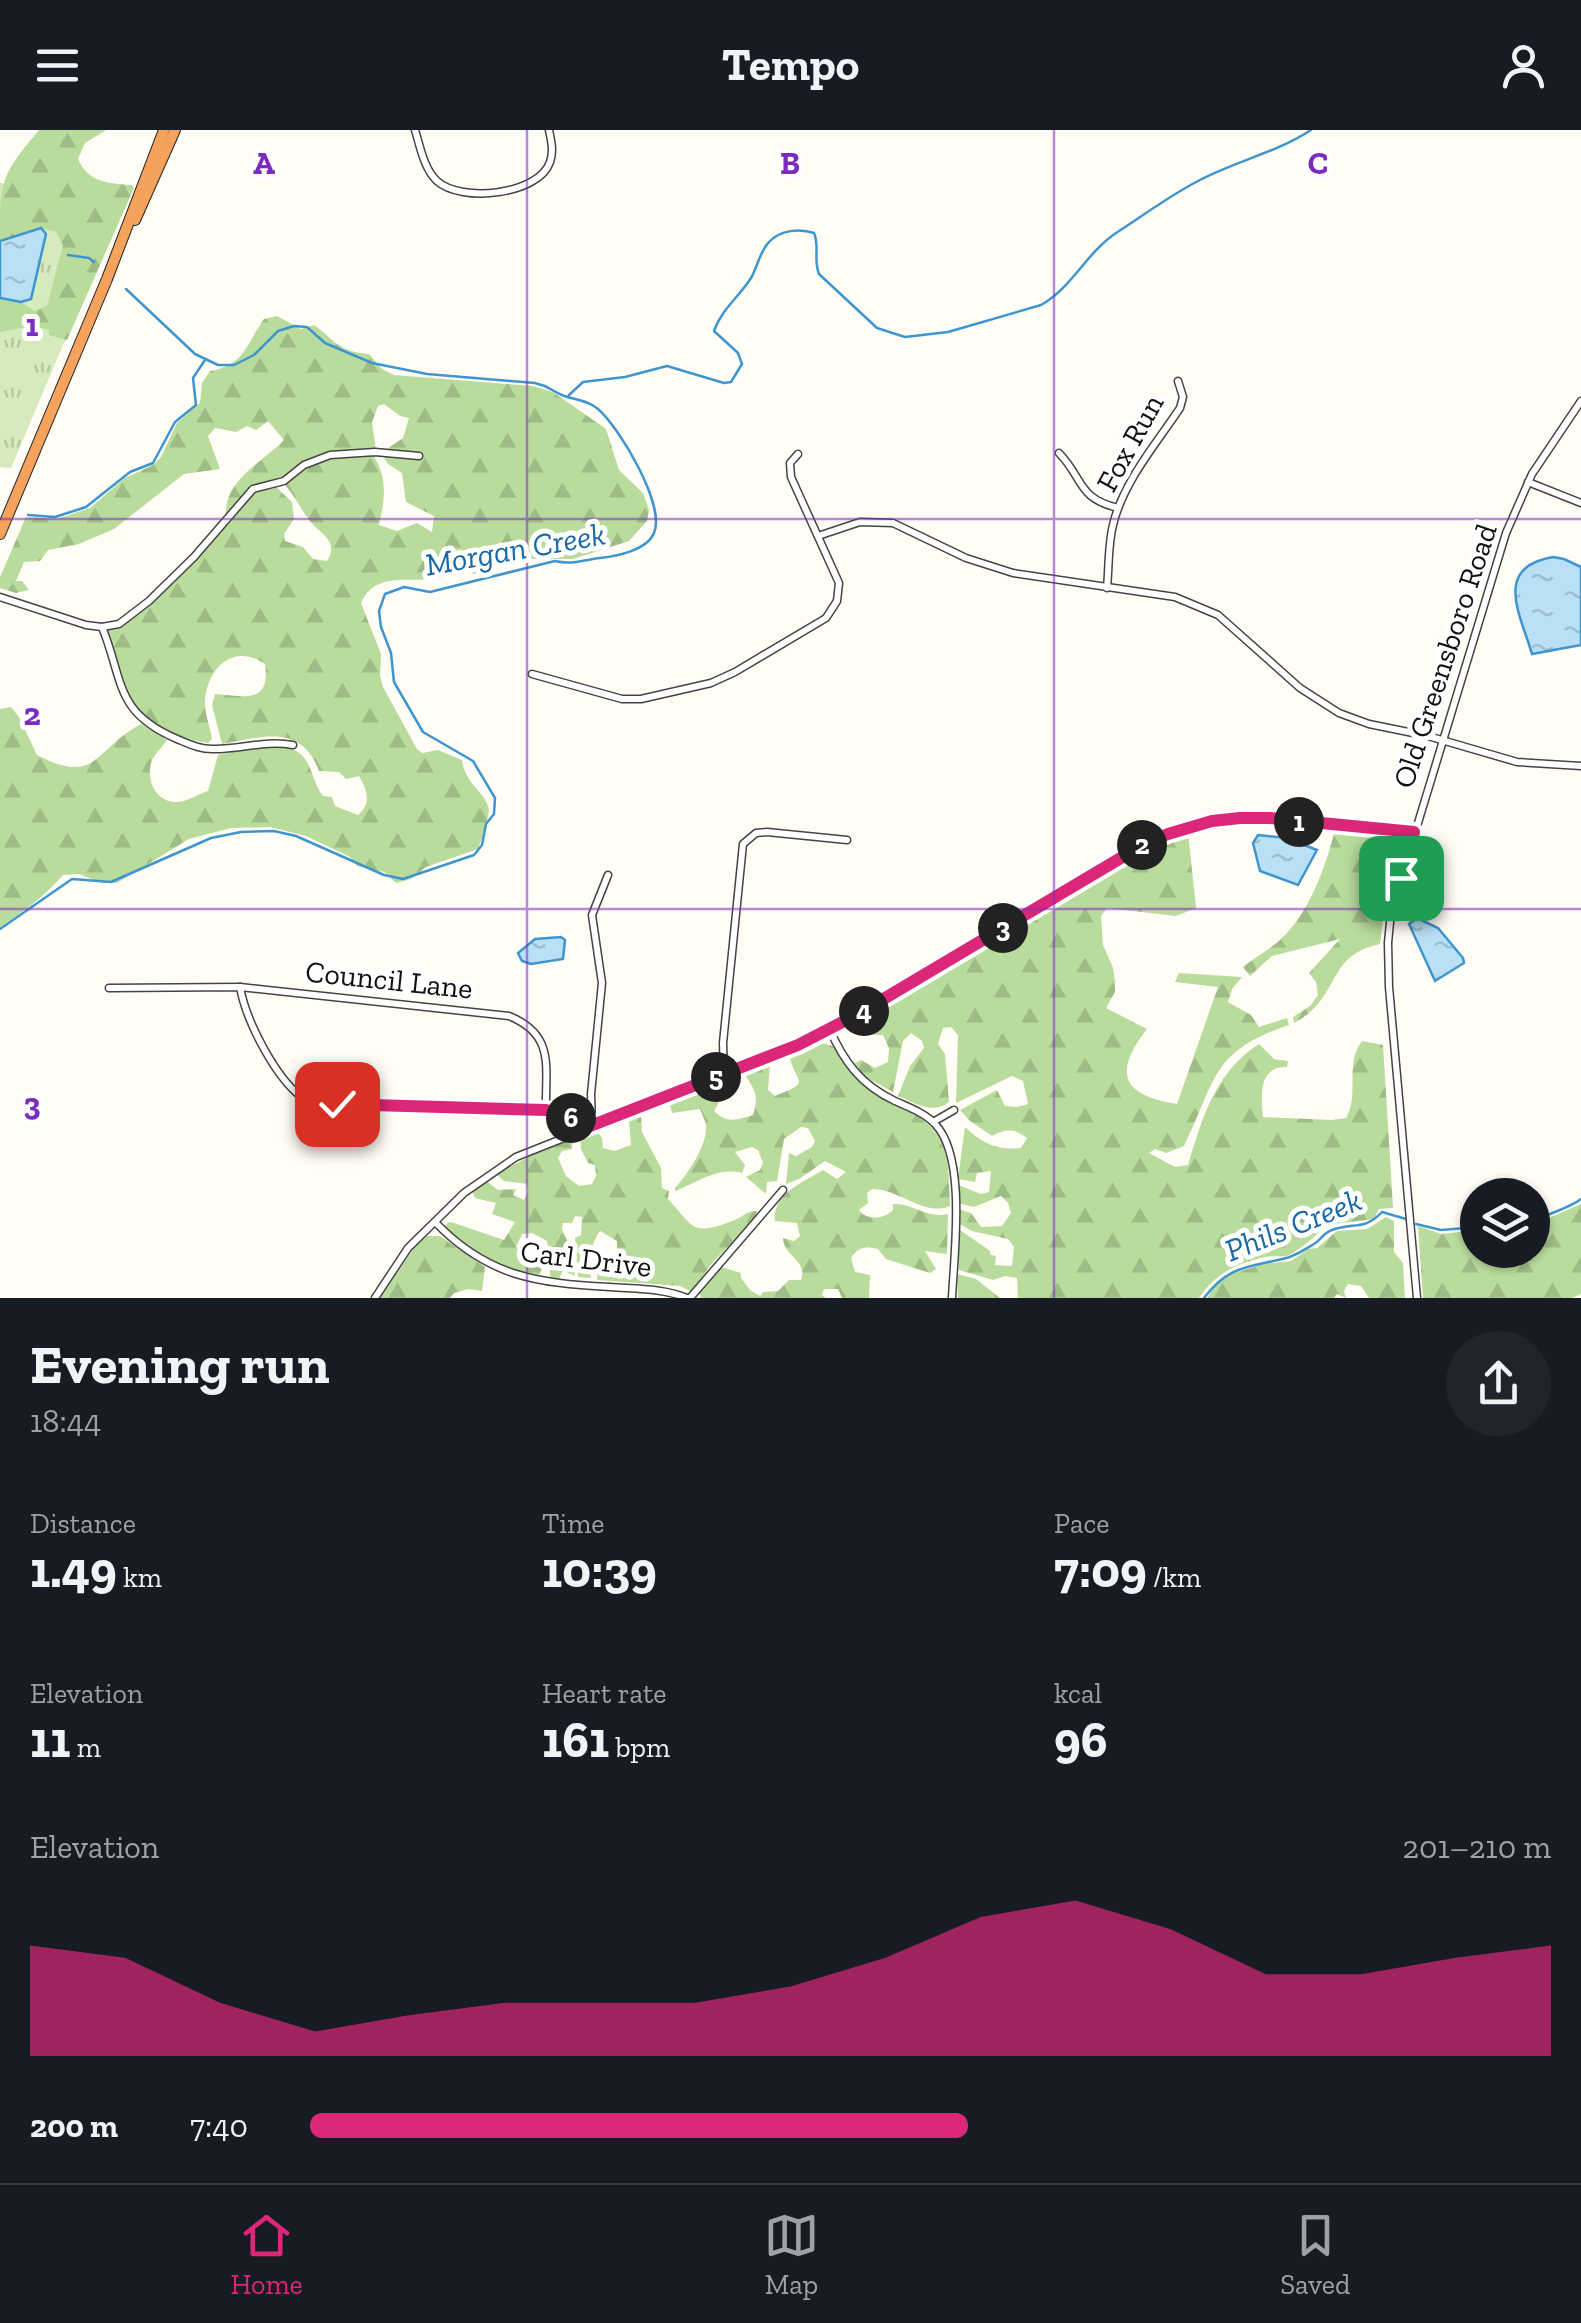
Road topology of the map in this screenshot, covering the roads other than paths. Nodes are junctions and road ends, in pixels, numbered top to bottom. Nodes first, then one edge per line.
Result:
1 (164, 130) edge
2 (174, 130) edge
3 (415, 130) edge
4 (549, 130) edge
5 (106, 280) junction
6 (1178, 381) dead end
7 (1581, 401) edge
8 (1059, 453) dead end
9 (798, 454) dead end
10 (419, 456) dead end
11 (1528, 482) junction
12 (1581, 503) edge
13 (1118, 508) junction
14 (0, 534) edge
15 (818, 536) junction
16 (1107, 588) junction
17 (0, 597) edge
18 (102, 627) junction
19 (532, 674) dead end
20 (1441, 740) junction
21 (293, 745) dead end
22 (1581, 766) edge
23 (1414, 832) junction
24 (847, 840) dead end
25 (608, 875) dead end
26 (240, 987) junction
27 (110, 988) dead end
28 (829, 1028) junction
29 (724, 1074) junction
30 (546, 1110) junction
31 (954, 1110) dead end
32 (934, 1122) junction
33 (592, 1125) junction
34 (580, 1130) junction
35 (783, 1190) dead end
36 (435, 1222) junction
37 (375, 1298) edge
38 (688, 1298) edge
39 (952, 1298) edge
40 (1417, 1298) edge

1 - 5 highway
2 - 5 highway
3 - 4 street
5 - 14 highway
6 - 13 street, Fox Run
7 - 11 street, Old Greensboro Road
8 - 13 street
9 - 15 street
10 - 18 street
11 - 12 street
11 - 20 street, Old Greensboro Road
13 - 16 street, Fox Run
15 - 16 street
15 - 19 street
16 - 20 street
17 - 18 street
18 - 21 street
20 - 22 street
20 - 23 street, Old Greensboro Road
23 - 28 street
23 - 40 street, Old Greensboro Road
24 - 29 street
25 - 33 street
26 - 27 street, Council Lane
26 - 30 street
26 - 30 street, Council Lane
28 - 29 street
28 - 32 street
29 - 33 street
30 - 34 street
31 - 32 street
32 - 39 street
33 - 34 street
34 - 36 street
35 - 38 street
36 - 37 street
36 - 38 street, Carl Drive

